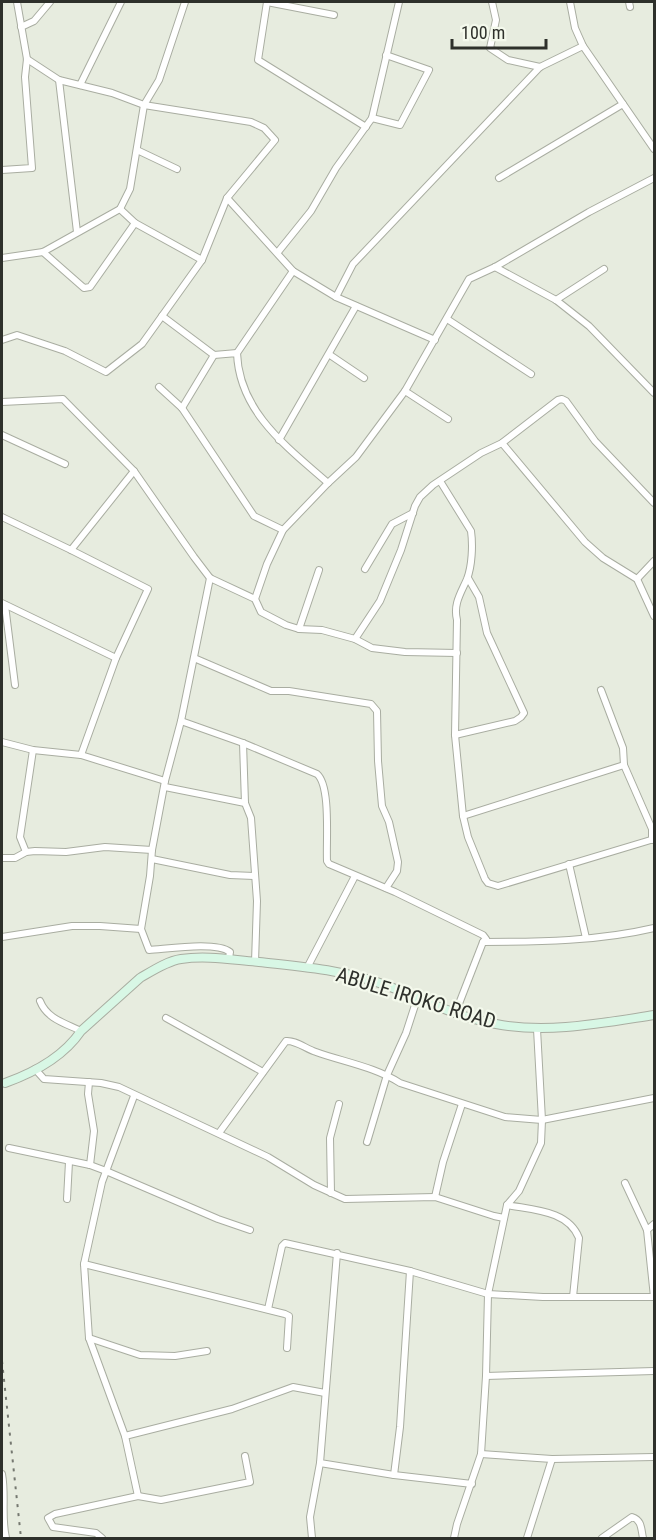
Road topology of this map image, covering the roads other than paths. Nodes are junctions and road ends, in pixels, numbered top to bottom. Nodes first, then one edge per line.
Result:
1 (17, 2) edge
2 (50, 2) edge
3 (121, 2) edge
4 (185, 2) edge
5 (267, 2) edge
6 (399, 2) edge
7 (492, 2) edge
8 (570, 2) edge
9 (334, 15) dead end
10 (21, 27) junction
11 (583, 46) junction
12 (386, 55) junction
13 (27, 59) junction
14 (540, 67) junction
15 (59, 80) junction
16 (80, 85) junction
17 (623, 104) junction
18 (144, 105) junction
19 (372, 118) junction
20 (366, 127) junction
21 (654, 149) edge
22 (138, 150) junction
23 (177, 169) dead end
24 (2, 170) edge
25 (499, 178) dead end
26 (654, 178) edge
27 (227, 198) junction
28 (120, 209) junction
29 (135, 222) junction
30 (77, 232) junction
31 (43, 252) junction
32 (278, 252) junction
33 (2, 258) edge
34 (202, 260) junction
35 (495, 267) junction
36 (603, 269) dead end
37 (293, 271) junction
38 (336, 297) junction
39 (556, 300) junction
40 (356, 306) junction
41 (162, 316) junction
42 (447, 319) junction
43 (2, 340) edge
44 (435, 340) junction
45 (237, 353) junction
46 (214, 355) junction
47 (330, 355) junction
48 (531, 374) dead end
49 (364, 378) dead end
50 (159, 387) dead end
51 (405, 391) junction
52 (654, 393) edge
53 (2, 402) edge
54 (182, 408) junction
55 (448, 419) dead end
56 (2, 435) edge
57 (279, 440) junction
58 (502, 443) junction
59 (65, 464) dead end
60 (134, 471) junction
61 (440, 481) junction
62 (328, 483) junction
63 (654, 503) edge
64 (413, 513) junction
65 (2, 517) edge
66 (283, 530) junction
67 (71, 550) junction
68 (654, 561) edge
69 (365, 569) dead end
70 (319, 570) dead end
71 (210, 578) junction
72 (468, 578) junction
73 (637, 579) junction
74 (255, 599) junction
75 (3, 604) edge
76 (654, 616) edge
77 (299, 628) junction
78 (355, 639) junction
79 (457, 653) junction
80 (116, 658) junction
81 (194, 658) junction
82 (15, 685) dead end
83 (601, 690) dead end
84 (181, 721) junction
85 (455, 735) junction
86 (2, 742) edge
87 (243, 743) junction
88 (33, 750) junction
89 (81, 755) junction
90 (624, 765) junction
91 (165, 784) junction
92 (245, 803) junction
93 (464, 816) junction
94 (653, 840) edge
95 (152, 850) junction
96 (26, 852) junction
97 (2, 858) edge
98 (152, 859) junction
99 (569, 864) junction
100 (254, 876) junction
101 (355, 876) junction
102 (386, 888) junction
103 (654, 928) edge
104 (141, 929) junction
105 (2, 937) edge
106 (586, 938) junction
107 (483, 942) junction
108 (229, 958) junction
109 (255, 962) junction
110 (308, 966) junction
111 (417, 999) junction
112 (40, 1001) dead end
113 (455, 1014) junction
114 (654, 1015) edge
115 (166, 1018) dead end
116 (537, 1029) junction
117 (81, 1030) junction
118 (34, 1069) junction
119 (263, 1072) junction
120 (387, 1075) junction
121 (89, 1082) junction
122 (5, 1083) dead end
123 (134, 1096) junction
124 (654, 1098) edge
125 (339, 1104) dead end
126 (462, 1104) junction
127 (542, 1120) junction
128 (219, 1133) junction
129 (367, 1142) dead end
130 (9, 1148) dead end
131 (69, 1162) junction
132 (90, 1166) junction
133 (106, 1171) junction
134 (625, 1183) dead end
135 (331, 1193) junction
136 (435, 1197) junction
137 (66, 1199) dead end
138 (507, 1205) junction
139 (504, 1218) junction
140 (654, 1224) edge
141 (250, 1230) dead end
142 (647, 1230) junction
143 (337, 1253) junction
144 (84, 1264) junction
145 (410, 1271) junction
146 (488, 1294) junction
147 (573, 1297) junction
148 (654, 1297) edge
149 (268, 1309) junction
150 (89, 1338) junction
151 (286, 1348) dead end
152 (207, 1351) dead end
153 (654, 1371) edge
154 (486, 1376) junction
155 (325, 1393) junction
156 (124, 1436) junction
157 (481, 1454) junction
158 (245, 1456) dead end
159 (654, 1457) edge
160 (552, 1459) junction
161 (320, 1462) junction
162 (2, 1474) edge
163 (394, 1475) junction
164 (472, 1484) junction
165 (138, 1496) junction
166 (3, 1530) edge
167 (6, 1539) edge
168 (102, 1539) edge
169 (312, 1539) edge
170 (454, 1539) edge
171 (527, 1539) edge
172 (602, 1539) edge
173 (643, 1539) edge

1 - 10 street
2 - 10 street
3 - 16 street
4 - 18 street
5 - 9 street
5 - 20 street
6 - 12 street
7 - 14 street
8 - 11 street
10 - 13 street
11 - 14 street
11 - 17 street
12 - 19 street
12 - 19 street
13 - 15 street
13 - 24 street
14 - 38 street
15 - 16 street
15 - 30 street
16 - 18 street
17 - 21 street
17 - 25 street
18 - 22 street
18 - 27 street
19 - 20 street
20 - 32 street
22 - 23 street
22 - 28 street
26 - 35 street
27 - 32 street
27 - 34 street
28 - 29 street
28 - 30 street
29 - 31 street
29 - 34 street
30 - 31 street
31 - 33 street
32 - 37 street
34 - 41 street
35 - 39 street
35 - 42 street
36 - 39 street
37 - 38 street
37 - 45 street
38 - 40 street
39 - 52 street
40 - 44 street
40 - 47 street
41 - 43 street
41 - 46 street
42 - 44 street
42 - 48 street
44 - 51 street
45 - 46 street
45 - 57 street
46 - 54 street
47 - 49 street
47 - 57 street
50 - 54 street
51 - 55 street
51 - 62 street
53 - 60 street
54 - 66 street
56 - 59 street
57 - 62 street
58 - 61 street
58 - 63 street
58 - 73 street
60 - 67 street
60 - 71 street
61 - 64 street
61 - 72 street
62 - 66 street
64 - 69 street
64 - 78 street
65 - 67 street
66 - 74 street
67 - 80 street
68 - 73 street
70 - 77 street
71 - 74 street
71 - 81 street
72 - 79 street
72 - 85 street
73 - 76 street
74 - 77 street
75 - 80 street
75 - 82 street
77 - 78 street
78 - 79 street
79 - 85 street
80 - 89 street
81 - 84 street
81 - 102 street
83 - 90 street
84 - 87 street
84 - 91 street
85 - 93 street
86 - 88 street
87 - 92 street
87 - 101 street
88 - 89 street
88 - 96 street
89 - 91 street
90 - 93 street
90 - 94 street
91 - 92 street
91 - 95 street
92 - 100 street
93 - 99 street
94 - 99 street
95 - 96 street
95 - 98 street
96 - 97 street
98 - 100 street
98 - 104 street
99 - 106 street
100 - 109 street
101 - 102 street
101 - 110 street
102 - 107 street
103 - 106 street
104 - 105 street
104 - 108 street
106 - 107 street
107 - 113 street
108 - 109 street, ABULE IROKO ROAD
108 - 117 street, ABULE IROKO ROAD
109 - 110 street, ABULE IROKO ROAD
110 - 111 street, ABULE IROKO ROAD
111 - 113 street, ABULE IROKO ROAD
111 - 120 street
112 - 117 street
113 - 116 street, ABULE IROKO ROAD
114 - 116 street, ABULE IROKO ROAD
115 - 119 street
116 - 127 street
117 - 118 street, ABULE IROKO ROAD
118 - 121 street
118 - 122 street, ABULE IROKO ROAD
119 - 120 street
119 - 128 street
120 - 126 street
120 - 129 street
121 - 123 street
121 - 132 street
123 - 128 street
123 - 133 street
124 - 127 street
125 - 135 street
126 - 127 street
126 - 136 street
127 - 138 street
128 - 135 street
130 - 131 street
131 - 132 street
131 - 137 street
132 - 133 street
133 - 141 street
133 - 144 street
134 - 142 street
135 - 136 street
136 - 139 street
138 - 139 street
138 - 147 street
139 - 146 street
140 - 142 street
142 - 148 street
143 - 145 street
143 - 149 street
143 - 155 street
144 - 149 street
144 - 150 street
145 - 146 street
145 - 163 street
146 - 147 street
146 - 154 street
147 - 148 street
149 - 151 street
150 - 152 street
150 - 156 street
153 - 154 street
154 - 157 street
155 - 156 street
155 - 161 street
156 - 165 street
157 - 160 street
157 - 164 street
158 - 165 street
159 - 160 street
160 - 171 street
161 - 163 street
161 - 169 street
162 - 166 street
163 - 164 street
164 - 170 street
165 - 168 street
166 - 167 street
172 - 173 street

